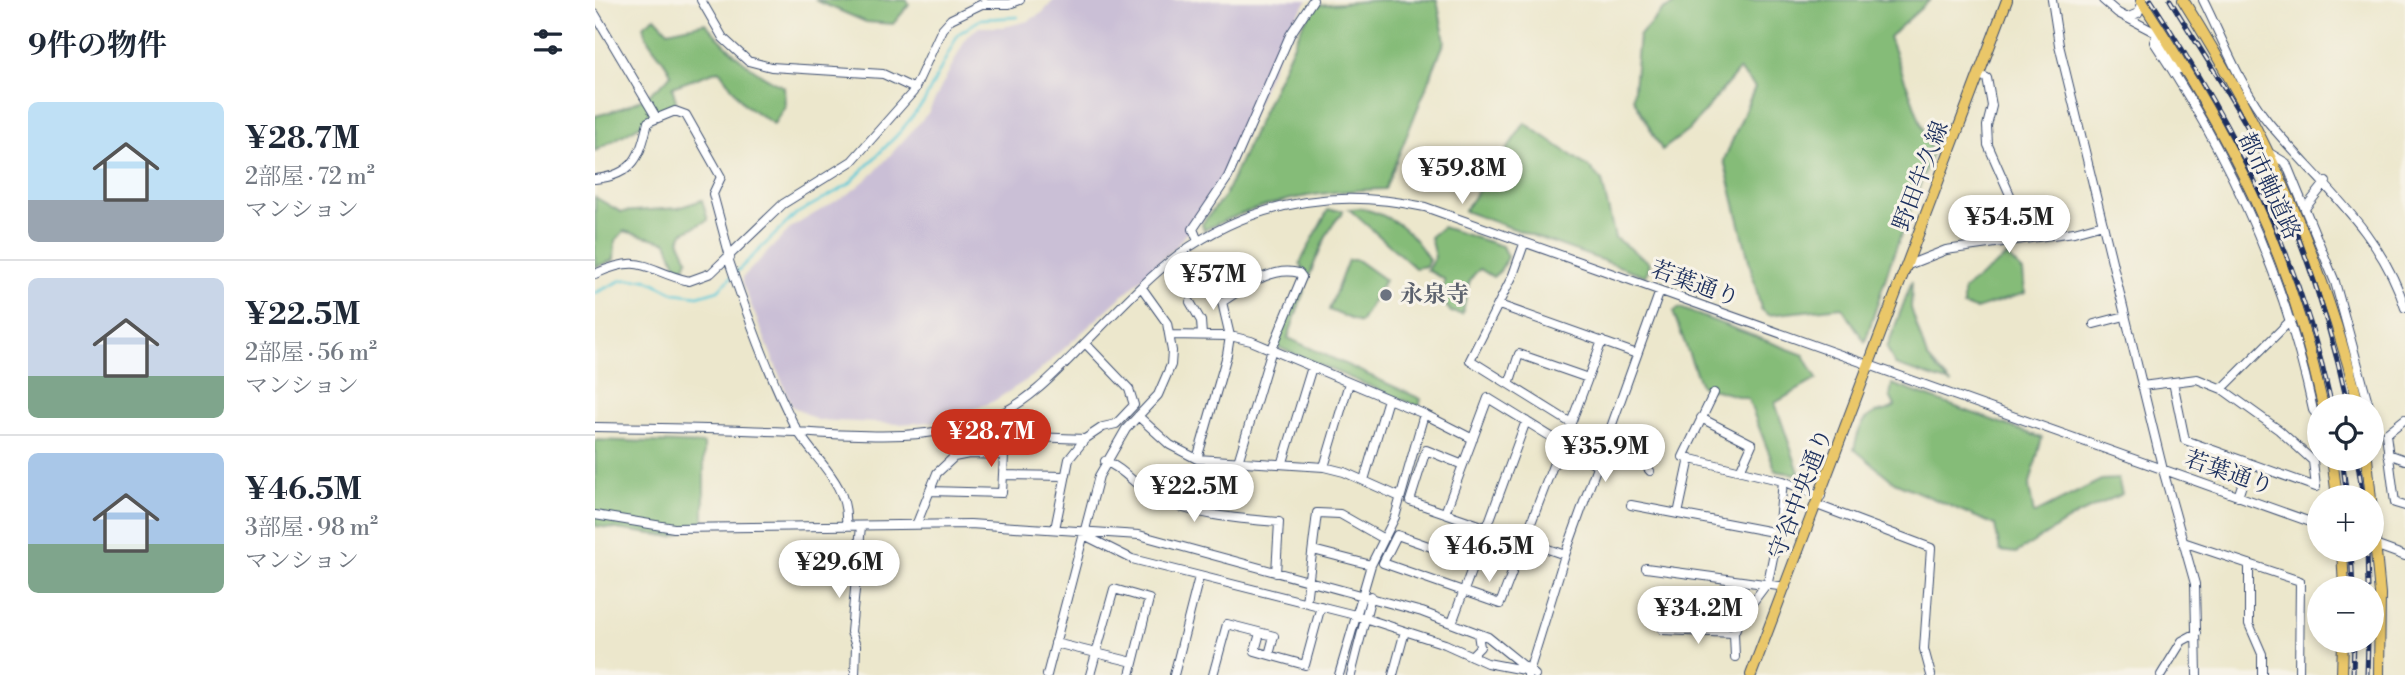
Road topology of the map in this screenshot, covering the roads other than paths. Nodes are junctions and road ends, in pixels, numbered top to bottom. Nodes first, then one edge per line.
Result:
1 (701, 0) edge
2 (1020, 0) edge
3 (1313, 0) edge
4 (2007, 0) edge
5 (2052, 0) edge
6 (2103, 0) edge
7 (2183, 0) edge
8 (2203, 0) edge
9 (2142, 1) edge
10 (1005, 2) edge
11 (595, 14) edge
12 (2126, 18) junction
13 (2158, 31) junction
14 (1979, 75) junction
15 (915, 89) junction
16 (2202, 95) junction
17 (2196, 108) junction
18 (656, 117) junction
19 (2271, 154) junction
20 (595, 179) edge
21 (2326, 182) junction
22 (2306, 208) junction
23 (2103, 224) junction
24 (2029, 238) junction
25 (1198, 241) junction
26 (1524, 244) junction
27 (729, 257) junction
28 (1908, 265) junction
29 (595, 274) edge
30 (1142, 288) junction
31 (1660, 291) junction
32 (1190, 302) dead end
33 (1499, 305) junction
34 (2405, 308) edge
35 (2125, 316) junction
36 (2291, 320) junction
37 (2094, 324) dead end
38 (1170, 335) junction
39 (1202, 335) junction
40 (1230, 336) junction
41 (1602, 341) junction
42 (1085, 343) junction
43 (1272, 349) junction
44 (1637, 354) junction
45 (1870, 366) junction
46 (1312, 367) junction
47 (1588, 378) junction
48 (1349, 383) junction
49 (2173, 383) junction
50 (1509, 384) junction
51 (2142, 386) junction
52 (2222, 389) junction
53 (1714, 393) dead end
54 (2309, 394) edge
55 (2320, 394) edge
56 (2356, 394) edge
57 (2366, 394) edge
58 (1388, 399) junction
59 (1424, 414) junction
60 (1138, 416) junction
61 (1702, 418) junction
62 (2405, 419) edge
63 (1526, 421) junction
64 (595, 427) edge
65 (798, 432) junction
66 (1085, 439) junction
67 (1473, 439) junction
68 (1562, 442) junction
69 (1604, 445) junction
70 (1004, 454) junction
71 (2388, 454) junction
72 (1690, 458) junction
73 (1197, 459) junction
74 (2405, 460) edge
75 (1105, 461) junction
76 (1238, 462) junction
77 (1283, 462) junction
78 (2249, 463) junction
79 (1463, 465) junction
80 (1597, 465) junction
81 (1324, 467) junction
82 (2163, 470) junction
83 (1650, 471) dead end
84 (1740, 471) junction
85 (1003, 475) junction
86 (1064, 476) junction
87 (1364, 480) junction
88 (1783, 481) junction
89 (930, 491) junction
90 (2238, 496) junction
91 (1400, 497) junction
92 (1819, 500) junction
93 (1631, 505) dead end
94 (2405, 506) edge
95 (1445, 513) junction
96 (1678, 514) junction
97 (595, 515) edge
98 (2307, 521) edge
99 (917, 523) junction
100 (846, 526) junction
101 (861, 526) junction
102 (1486, 528) junction
103 (1055, 529) junction
104 (1082, 533) junction
105 (1778, 533) junction
106 (1384, 539) junction
107 (1523, 542) junction
108 (2183, 542) junction
109 (2384, 549) edge
110 (1313, 550) junction
111 (1565, 555) junction
112 (2405, 556) edge
113 (1474, 562) junction
114 (2375, 562) edge
115 (2249, 564) junction
116 (1371, 565) junction
117 (1646, 568) dead end
118 (1276, 573) junction
119 (1199, 577) junction
120 (1309, 581) junction
121 (1768, 582) junction
122 (1786, 587) junction
123 (1464, 591) junction
124 (1366, 595) junction
125 (1306, 602) junction
126 (1321, 606) junction
127 (1355, 615) junction
128 (1366, 618) junction
129 (1452, 623) junction
130 (1663, 630) dead end
131 (1405, 631) junction
132 (1260, 633) junction
133 (1734, 633) junction
134 (2197, 633) junction
135 (1478, 634) junction
136 (1055, 643) junction
137 (1096, 652) junction
138 (2343, 653) edge
139 (1269, 655) junction
140 (1471, 656) junction
141 (1735, 657) dead end
142 (1133, 662) junction
143 (1530, 674) edge
144 (855, 675) edge
145 (1047, 675) edge
146 (1090, 675) edge
147 (1130, 675) edge
148 (1175, 675) edge
149 (1213, 675) edge
150 (1339, 675) edge
151 (1351, 675) edge
152 (1393, 675) edge
153 (1751, 675) edge
154 (1931, 675) edge
155 (2161, 675) edge
156 (2197, 675) edge
157 (2262, 675) edge
158 (2299, 675) edge
159 (2342, 675) edge
160 (2380, 675) edge

1 - 15 street
2 - 10 street
3 - 25 street
4 - 14 main road, 野田牛久線
5 - 23 street
6 - 12 street
7 - 19 main road, 都市軸道路
8 - 21 street
9 - 12 street
9 - 13 main road, 都市軸道路
10 - 15 street
11 - 18 street
12 - 13 street
13 - 16 main road, 都市軸道路
13 - 17 street
14 - 24 street
14 - 28 main road, 野田牛久線
15 - 27 street
16 - 17 street
16 - 55 main road, 都市軸道路
17 - 36 street
18 - 20 street
18 - 27 street
19 - 22 street
19 - 56 main road, 都市軸道路
21 - 22 street
21 - 34 street
22 - 57 street
23 - 24 street
23 - 35 street
24 - 28 street
25 - 26 street, 若葉通り
25 - 30 street, 若葉通り
26 - 31 street, 若葉通り
26 - 33 street
27 - 29 street
27 - 65 street
28 - 45 main road, 野田牛久線
30 - 38 street
30 - 42 street, 若葉通り
31 - 44 street
31 - 45 street, 若葉通り
32 - 39 street
33 - 41 street
33 - 50 street
35 - 37 street
35 - 51 street
36 - 52 street
36 - 54 street
38 - 39 street
38 - 60 street
39 - 40 street
40 - 43 street
40 - 43 street
40 - 73 street
41 - 44 street
41 - 47 street
42 - 65 street, 若葉通り
42 - 66 street
43 - 46 street
43 - 76 street
44 - 69 street
45 - 82 street, 若葉通り
45 - 92 main road, 守谷中央通り
46 - 48 street
46 - 77 street
47 - 50 street
47 - 50 street
48 - 58 street
48 - 81 street
49 - 51 street
49 - 52 street
49 - 78 street
51 - 82 street
52 - 78 street
53 - 61 street
58 - 59 street
58 - 87 street
59 - 67 street
59 - 91 street
60 - 73 street
60 - 75 street
61 - 72 street
61 - 84 street
62 - 71 street
63 - 67 street
63 - 68 street
63 - 102 street
64 - 65 street, 若葉通り
65 - 100 street
66 - 70 street
66 - 86 street
67 - 79 street
68 - 80 street
68 - 107 street
69 - 80 street
69 - 83 street
70 - 85 street
70 - 89 street
71 - 74 street
71 - 94 street
72 - 84 street
72 - 96 street
73 - 76 street
75 - 104 street
75 - 118 street
76 - 77 street
77 - 81 street
78 - 90 street
79 - 95 street
79 - 95 street
80 - 111 street
81 - 87 street
82 - 90 street, 若葉通り
82 - 108 street
84 - 88 street
85 - 86 street
85 - 89 street
86 - 103 street
87 - 91 street
88 - 92 street
88 - 105 street
89 - 99 street
90 - 98 street, 若葉通り
91 - 106 street
92 - 122 main road, 守谷中央通り
92 - 154 street
93 - 96 street
95 - 102 street
96 - 105 street
97 - 100 street
99 - 101 street
99 - 103 street
100 - 101 street
101 - 144 street
102 - 107 street
102 - 113 street
103 - 104 street
104 - 118 street
104 - 119 street
104 - 136 street
105 - 121 street
106 - 110 street
106 - 116 street
107 - 111 street
107 - 123 street
108 - 115 street
108 - 134 street
109 - 112 street
110 - 116 street
110 - 120 street
111 - 143 street
113 - 123 street
113 - 123 street
114 - 160 main road
115 - 157 street
115 - 158 street
116 - 124 street
117 - 121 street
118 - 120 street
119 - 125 street
119 - 148 street
120 - 124 street
120 - 125 street
121 - 122 street
121 - 133 street
122 - 153 main road, 守谷中央通り
123 - 129 street
124 - 127 street
124 - 128 street
124 - 129 street
125 - 126 street
126 - 127 street
126 - 139 street
127 - 128 street
127 - 150 street
128 - 131 street
128 - 151 street
129 - 135 street
130 - 133 street
131 - 140 street
131 - 152 street
132 - 139 street
132 - 139 street
132 - 149 street
133 - 141 street
134 - 155 street
134 - 156 street
135 - 140 street
135 - 143 street
136 - 137 street
136 - 145 street
137 - 142 street
137 - 142 street
137 - 146 street
138 - 159 main road
140 - 143 street
142 - 147 street

